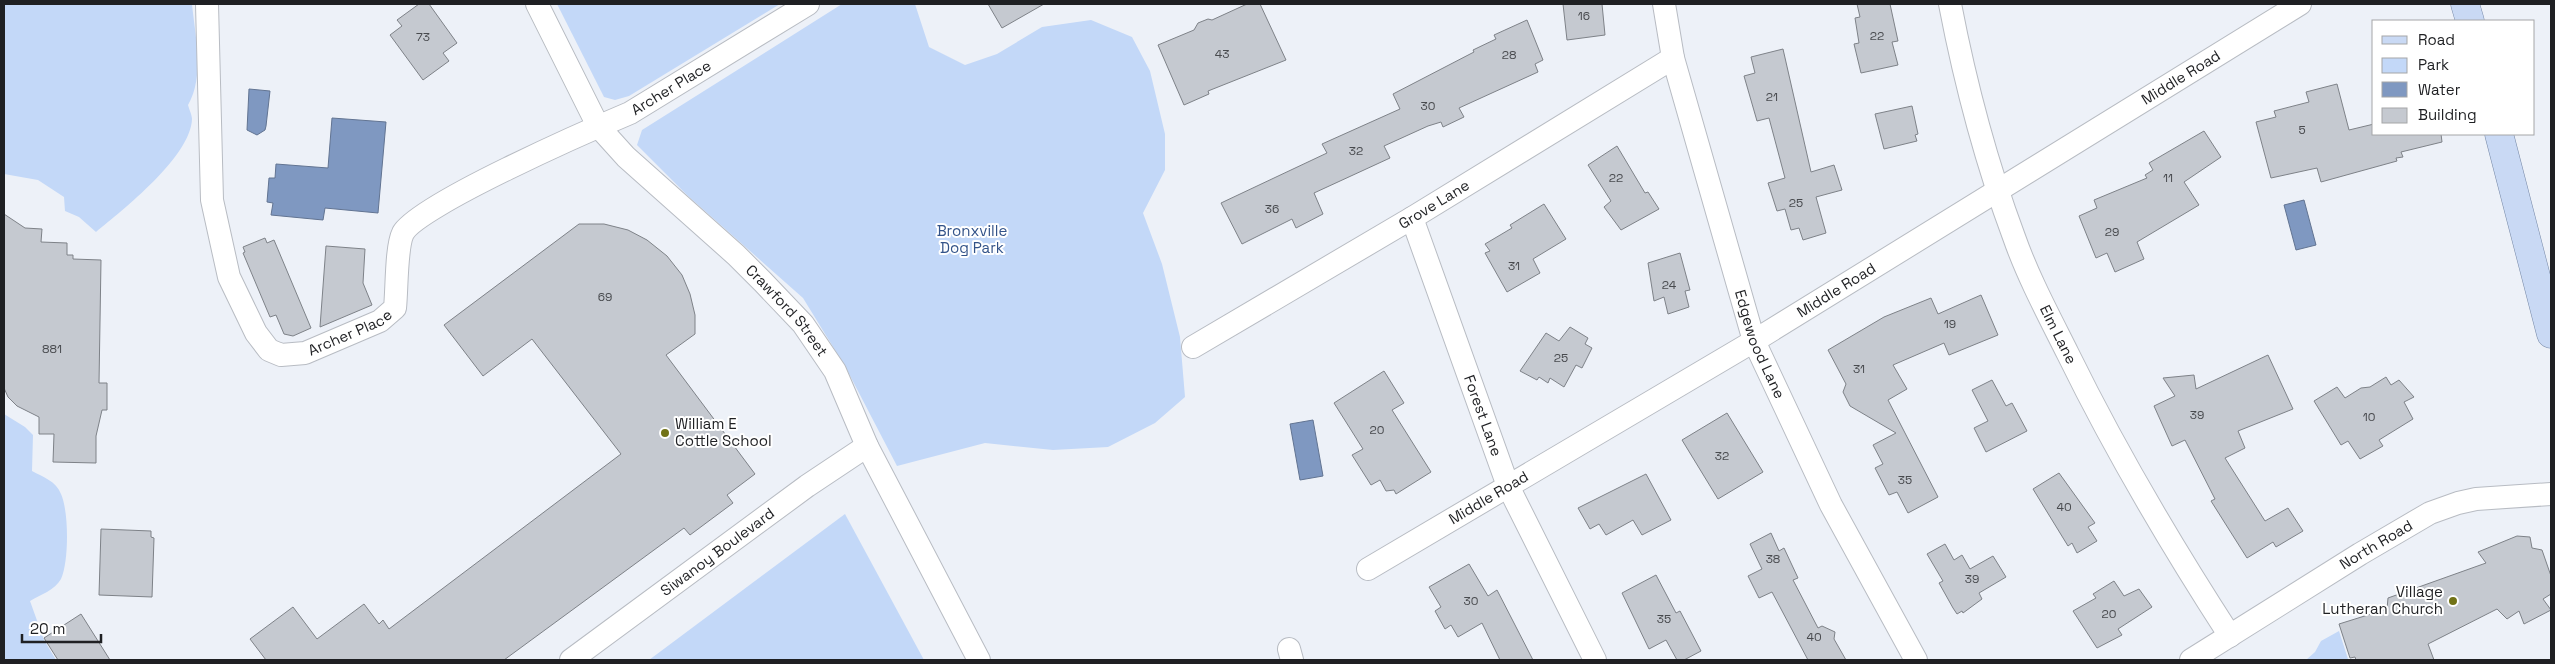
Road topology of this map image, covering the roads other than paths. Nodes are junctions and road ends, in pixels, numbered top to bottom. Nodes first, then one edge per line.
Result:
1 (207, 4) edge
2 (537, 4) edge
3 (808, 4) edge
4 (1664, 4) edge
5 (1950, 4) edge
6 (2300, 4) edge
7 (2465, 4) edge
8 (2470, 20) edge
9 (1673, 58) junction
10 (598, 126) junction
11 (2499, 135) edge
12 (1998, 191) junction
13 (1412, 218) junction
14 (2551, 334) edge
15 (1754, 341) junction
16 (1193, 347) dead end
17 (867, 446) junction
18 (1508, 486) junction
19 (2551, 494) edge
20 (1368, 568) dead end
21 (2230, 636) junction
22 (571, 660) edge
23 (979, 660) edge
24 (1595, 660) edge
25 (1916, 660) edge
26 (2191, 660) edge

1 - 10 street, Archer Place
2 - 10 street, Crawford Street
3 - 10 street, Archer Place
4 - 9 street, Edgewood Lane
5 - 12 street, Elm Lane
6 - 12 street, Middle Road
7 - 8 main road
9 - 13 street, Grove Lane
9 - 15 street, Edgewood Lane
10 - 17 street, Crawford Street
11 - 14 main road
12 - 15 street, Middle Road
12 - 21 street, Elm Lane
13 - 16 street, Grove Lane
13 - 18 street, Forest Lane
15 - 18 street, Middle Road
15 - 25 street, Edgewood Lane
17 - 22 street, Siwanoy Boulevard
17 - 23 street, Crawford Street
18 - 20 street, Middle Road
18 - 24 street, Forest Lane
19 - 21 street, North Road
21 - 26 street, North Road

